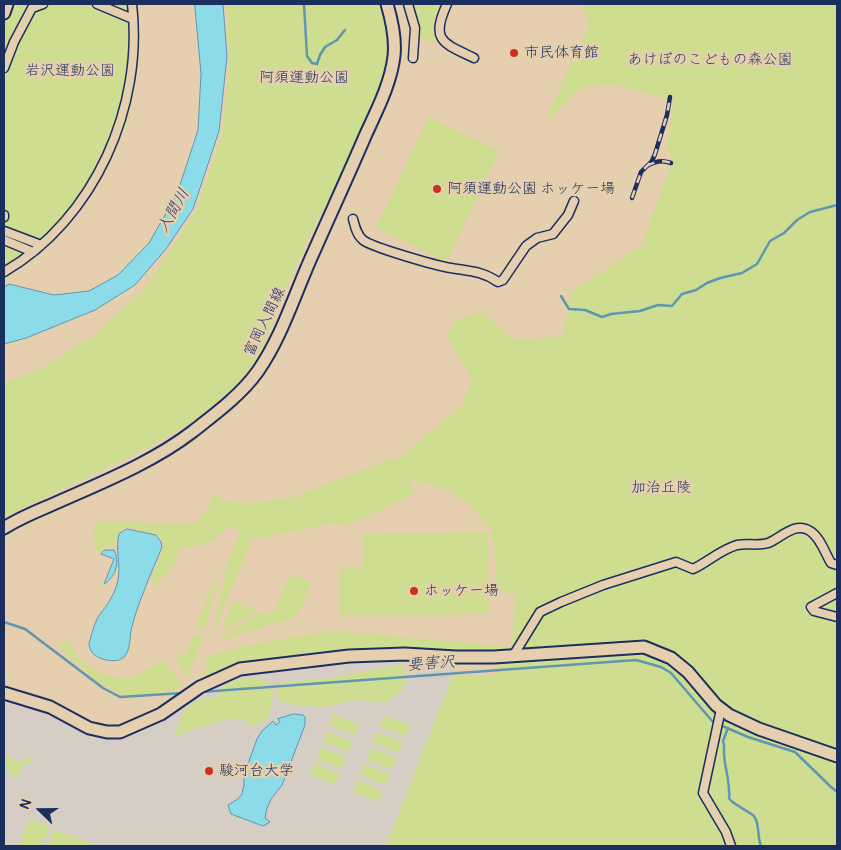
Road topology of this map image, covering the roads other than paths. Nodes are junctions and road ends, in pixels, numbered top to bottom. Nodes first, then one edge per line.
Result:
1 (7, 4) edge
2 (43, 4) edge
3 (97, 4) edge
4 (132, 4) edge
5 (387, 4) edge
6 (408, 4) edge
7 (447, 4) edge
8 (4, 13) edge
9 (133, 19) junction
10 (413, 58) dead end
11 (474, 58) dead end
12 (4, 68) edge
13 (574, 201) dead end
14 (353, 219) dead end
15 (4, 231) edge
16 (4, 240) edge
17 (41, 245) junction
18 (33, 252) junction
19 (4, 272) edge
20 (4, 528) edge
21 (837, 564) edge
22 (837, 593) edge
23 (837, 617) edge
24 (512, 656) junction
25 (4, 693) edge
26 (719, 714) junction
27 (837, 756) edge
28 (731, 846) edge

1 - 8 street
2 - 12 street
3 - 9 street
4 - 9 street
5 - 20 street, 富岡入間線
6 - 10 street
7 - 11 street
9 - 17 street
13 - 14 street
15 - 17 street
16 - 18 street
17 - 18 street
18 - 19 street
21 - 24 street
22 - 23 street
24 - 25 street
24 - 26 street
26 - 27 street
26 - 28 street

